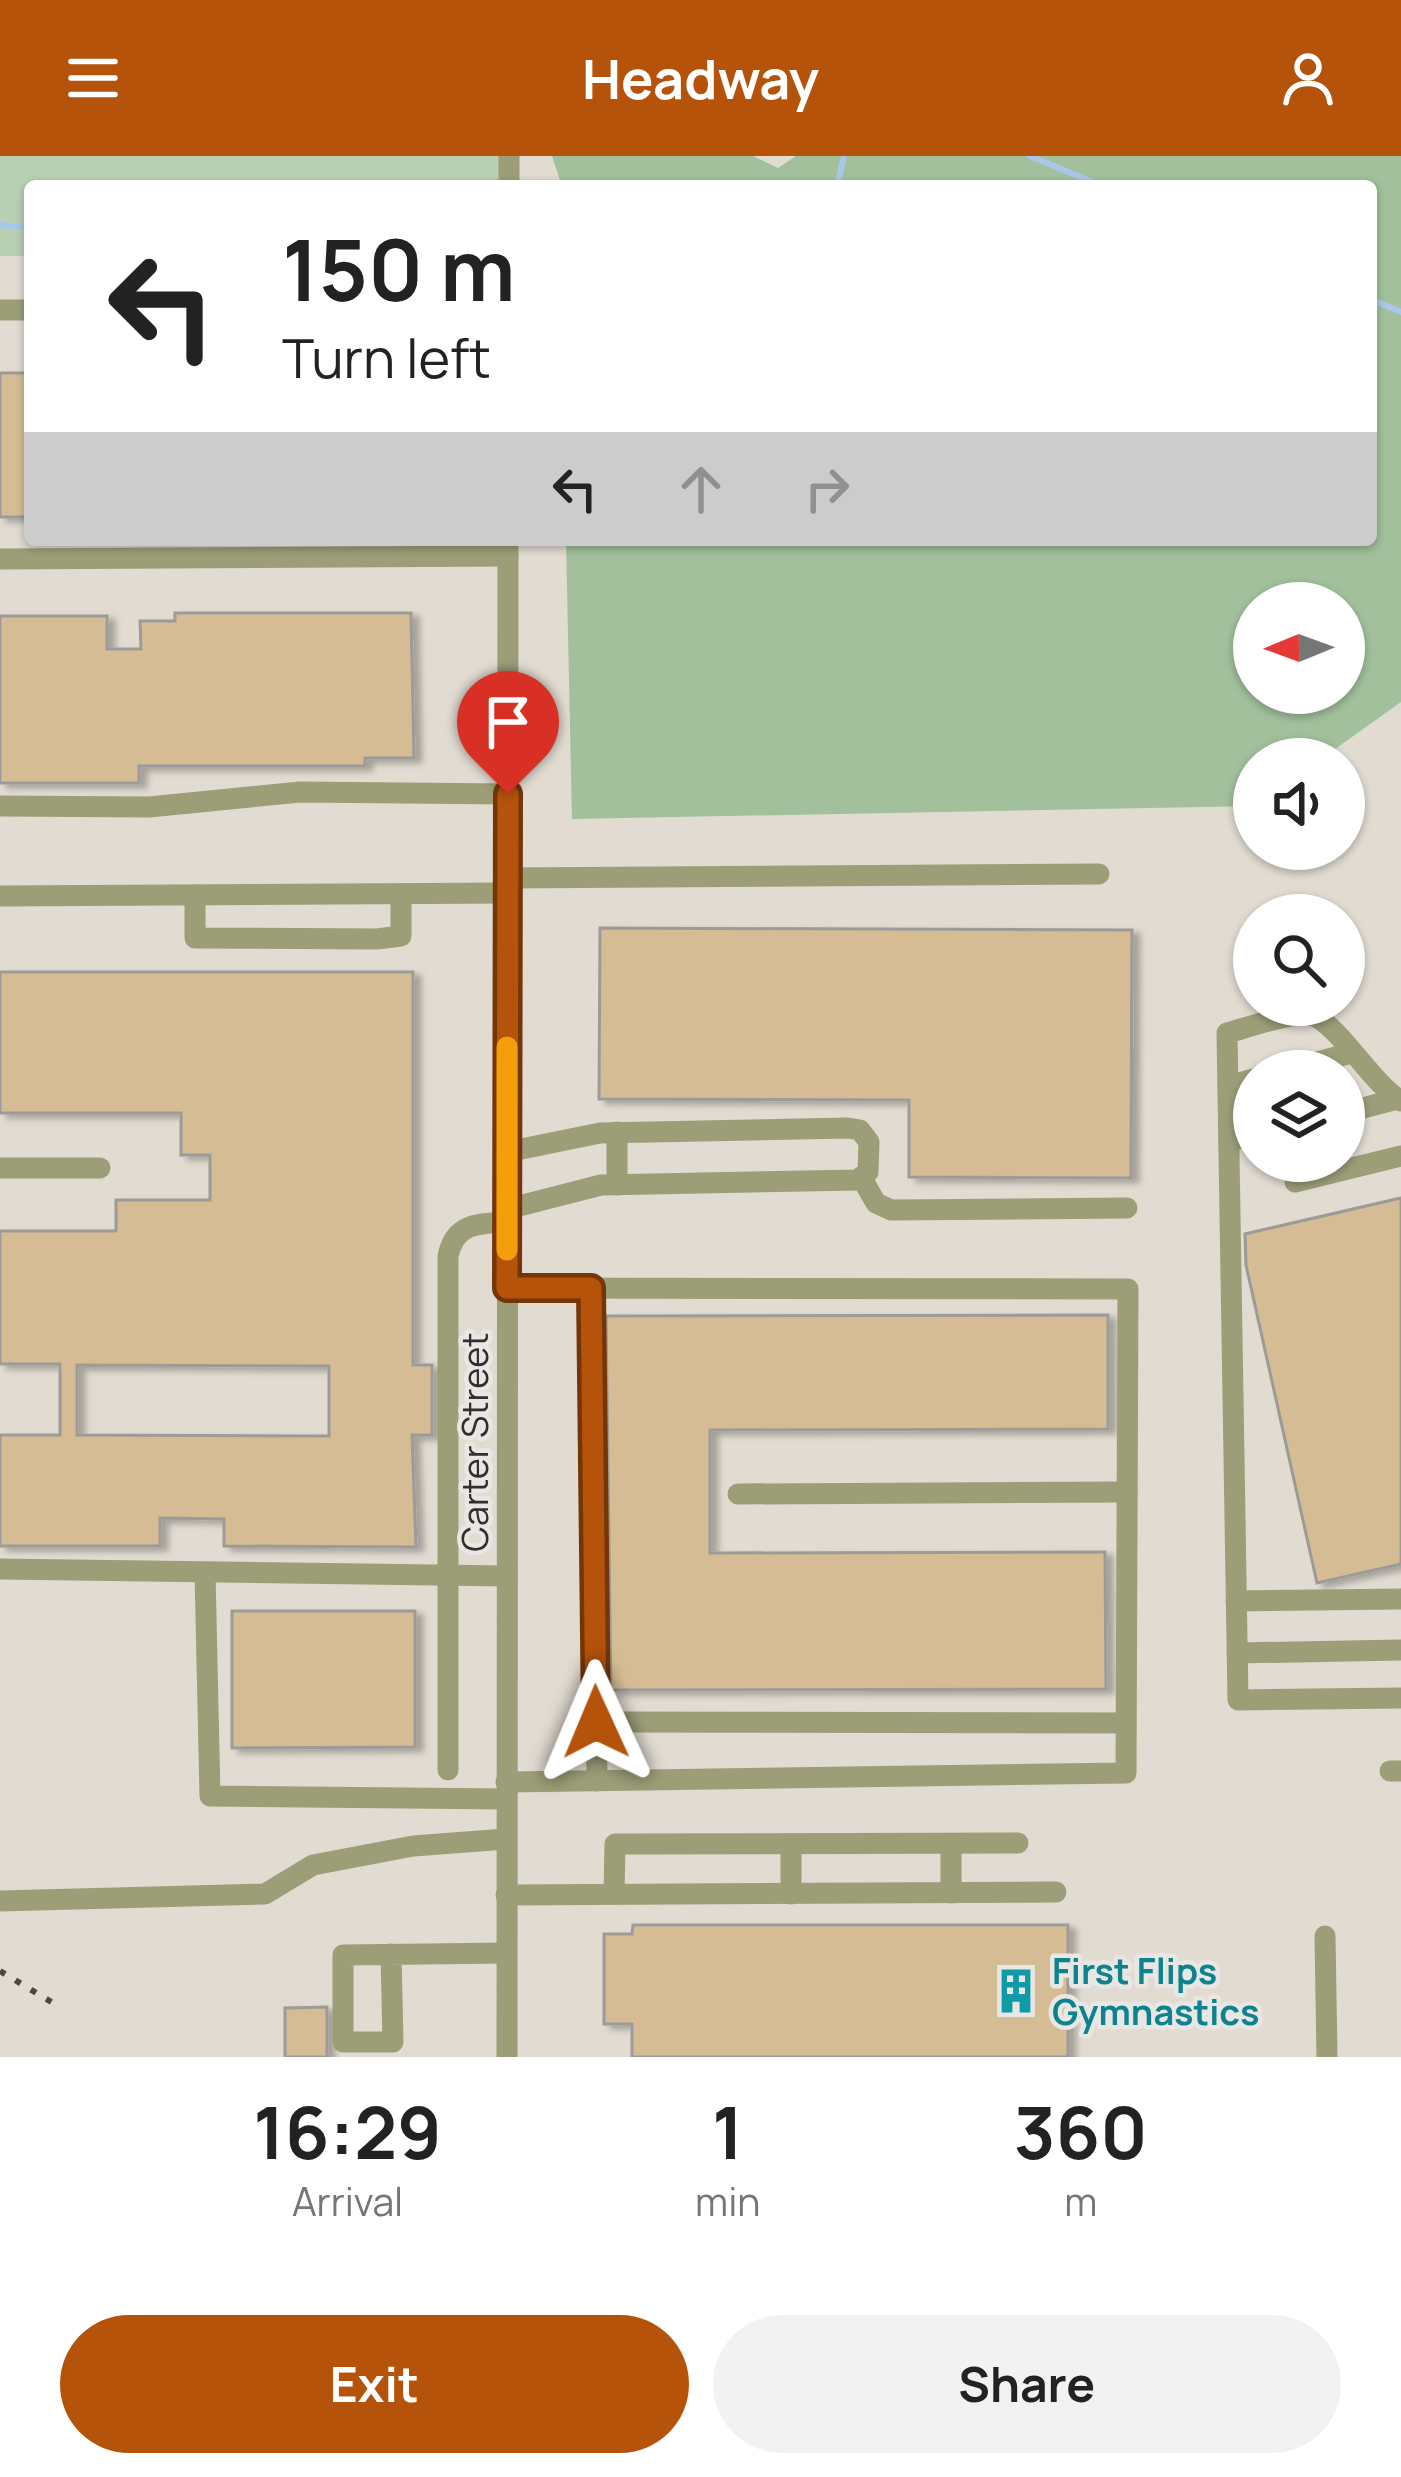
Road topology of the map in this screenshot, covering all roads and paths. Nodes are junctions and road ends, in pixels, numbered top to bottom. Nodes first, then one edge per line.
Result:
1 (508, 548) edge
2 (0, 559) edge
3 (508, 794) junction
4 (0, 806) edge
5 (1100, 874) dead end
6 (508, 886) junction
7 (400, 894) junction
8 (195, 895) junction
9 (0, 896) edge
10 (1350, 1050) edge
11 (1365, 1066) edge
12 (1233, 1084) edge
13 (1228, 1085) junction
14 (1399, 1100) edge
15 (1365, 1108) edge
16 (617, 1132) junction
17 (1233, 1140) edge
18 (1229, 1141) junction
19 (507, 1152) junction
20 (1401, 1156) edge
21 (1365, 1165) edge
22 (0, 1168) edge
23 (100, 1168) dead end
24 (861, 1177) junction
25 (616, 1185) junction
26 (1127, 1208) dead end
27 (507, 1215) junction
28 (507, 1288) junction
29 (591, 1288) junction
30 (1127, 1492) junction
31 (738, 1494) dead end
32 (0, 1569) edge
33 (205, 1572) junction
34 (447, 1576) junction
35 (507, 1576) junction
36 (1401, 1599) edge
37 (1237, 1601) junction
38 (1401, 1650) edge
39 (1237, 1653) junction
40 (1401, 1698) edge
41 (596, 1722) junction
42 (1126, 1723) junction
43 (448, 1770) dead end
44 (597, 1780) junction
45 (506, 1790) junction
46 (506, 1839) junction
47 (1018, 1843) dead end
48 (791, 1844) junction
49 (951, 1844) junction
50 (1056, 1892) dead end
51 (951, 1893) junction
52 (506, 1894) junction
53 (614, 1894) junction
54 (791, 1894) junction
55 (0, 1901) edge
56 (1325, 1936) dead end
57 (506, 1953) junction
58 (392, 1954) junction
59 (507, 2057) edge
60 (1328, 2057) edge

1 - 2 street
1 - 3 street, Carter Street
3 - 4 street
3 - 6 street, Carter Street
5 - 6 street
6 - 7 street
6 - 19 street, Carter Street
7 - 8 street
7 - 8 street
8 - 9 street
10 - 13 street
11 - 14 street
12 - 13 street
13 - 18 street
14 - 15 street
16 - 19 street
16 - 24 street
16 - 25 street
17 - 18 street
18 - 37 street
19 - 27 street, Carter Street
20 - 21 street
22 - 23 street
24 - 25 street
24 - 26 street
25 - 27 street
27 - 28 street, Carter Street
27 - 34 street
28 - 29 street
28 - 35 street, Carter Street
29 - 30 street
29 - 41 street
30 - 31 street
30 - 42 street
32 - 33 street
33 - 34 street
33 - 45 street
34 - 35 street
34 - 43 street
35 - 45 street, Carter Street
36 - 37 street
37 - 39 street
38 - 39 street
39 - 40 street
41 - 42 street
41 - 44 street
42 - 44 street
44 - 45 street
45 - 46 street, Carter Street
46 - 52 street, Carter Street
46 - 55 street
47 - 49 street
48 - 49 street
48 - 53 street
48 - 54 street
49 - 51 street
50 - 51 street
51 - 54 street
52 - 53 street
52 - 57 street, Carter Street
53 - 54 street
56 - 60 street
57 - 58 street
57 - 59 street, Carter Street
58 - 58 street

